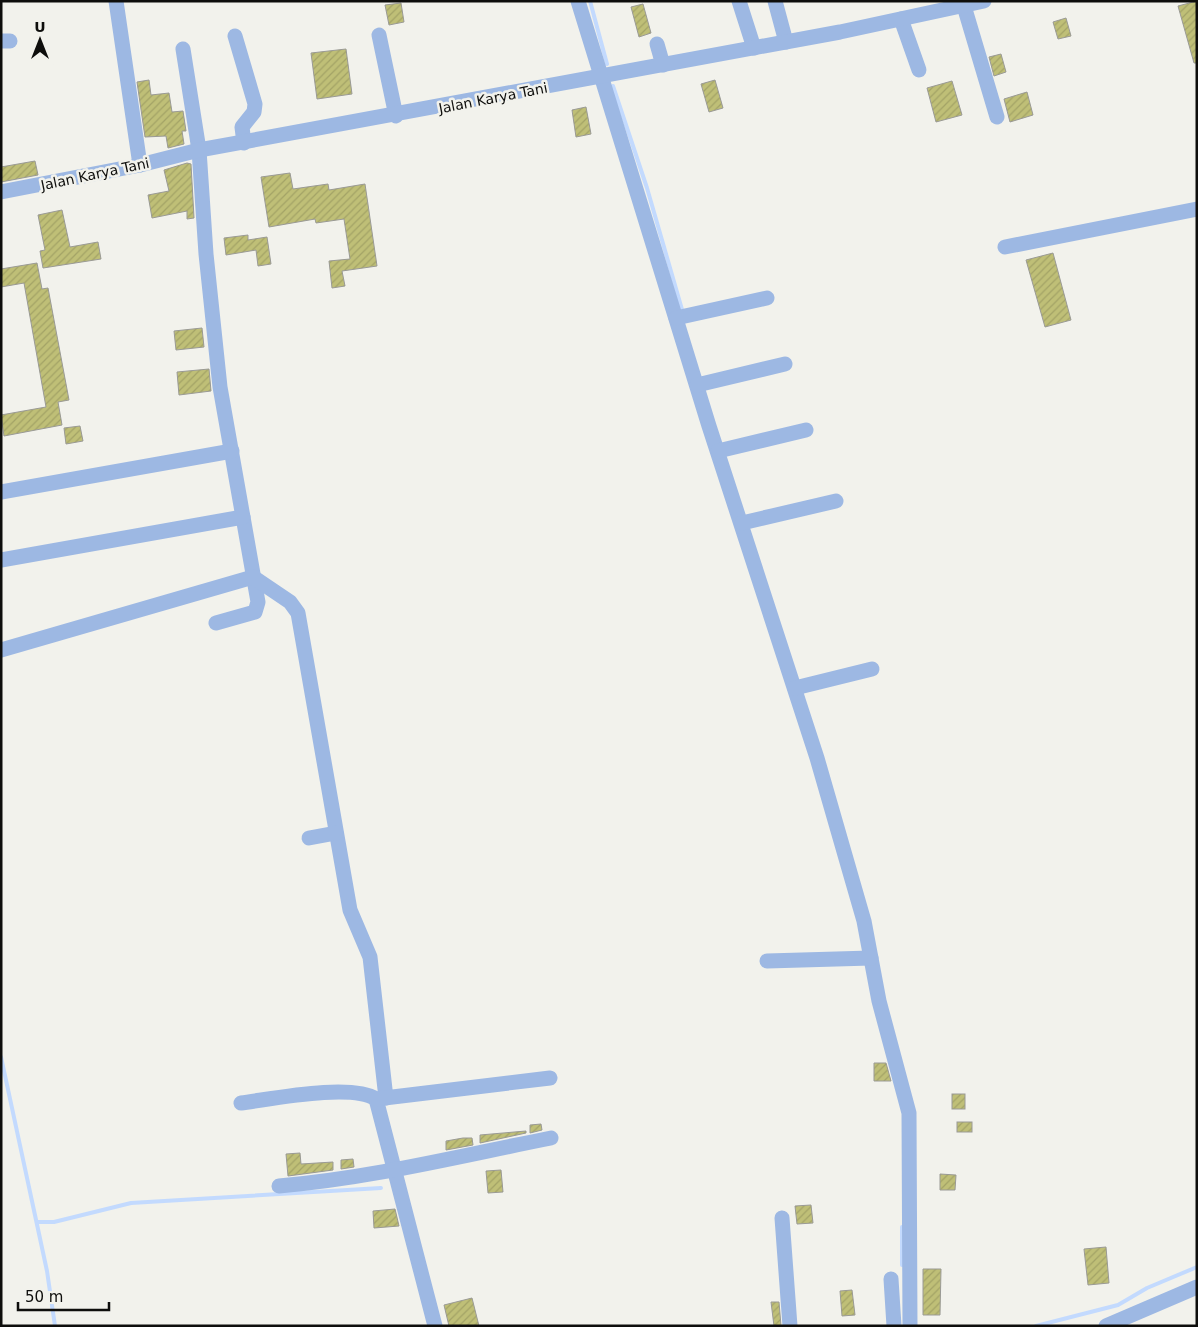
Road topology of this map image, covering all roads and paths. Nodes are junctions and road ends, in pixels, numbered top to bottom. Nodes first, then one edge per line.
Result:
1 (116, 1) edge
2 (578, 1) edge
3 (739, 1) edge
4 (775, 1) edge
5 (984, 1) edge
6 (964, 6) junction
7 (901, 19) junction
8 (379, 35) dead end
9 (235, 36) dead end
10 (786, 42) junction
11 (657, 44) dead end
12 (754, 48) junction
13 (183, 49) dead end
14 (663, 65) junction
15 (919, 70) dead end
16 (600, 77) junction
17 (396, 116) junction
18 (997, 117) dead end
19 (244, 143) junction
20 (200, 150) junction
21 (140, 165) junction
22 (1, 192) edge
23 (1197, 209) edge
24 (1005, 247) dead end
25 (767, 298) dead end
26 (676, 318) junction
27 (786, 364) dead end
28 (696, 385) junction
29 (806, 430) dead end
30 (232, 451) junction
31 (718, 451) junction
32 (1, 492) edge
33 (836, 501) dead end
34 (243, 517) junction
35 (742, 523) junction
36 (1, 560) edge
37 (253, 577) junction
38 (216, 623) dead end
39 (1, 650) edge
40 (872, 669) dead end
41 (795, 688) junction
42 (336, 834) junction
43 (309, 838) dead end
44 (871, 958) junction
45 (767, 961) dead end
46 (550, 1078) dead end
47 (381, 1098) junction
48 (241, 1103) dead end
49 (551, 1138) dead end
50 (394, 1172) junction
51 (279, 1186) dead end
52 (782, 1218) dead end
53 (891, 1279) dead end
54 (1195, 1292) edge
55 (894, 1325) edge
56 (436, 1326) edge
57 (790, 1326) edge
58 (910, 1326) edge
59 (1106, 1326) edge

1 - 21 street
2 - 16 street
3 - 12 street
4 - 10 street
5 - 6 street, Jalan Karya Tani
6 - 7 street, Jalan Karya Tani
6 - 18 street
7 - 10 street, Jalan Karya Tani
7 - 15 street
8 - 17 street
9 - 19 street
10 - 12 street, Jalan Karya Tani
11 - 14 street
12 - 14 street, Jalan Karya Tani
13 - 20 street
14 - 16 street, Jalan Karya Tani
16 - 17 street, Jalan Karya Tani
16 - 26 street
17 - 19 street, Jalan Karya Tani
19 - 20 street, Jalan Karya Tani
20 - 21 street, Jalan Karya Tani
20 - 30 street
21 - 22 street, Jalan Karya Tani
23 - 24 street
25 - 26 street
26 - 28 street
27 - 28 street
28 - 31 street
29 - 31 street
30 - 32 street
30 - 34 street
31 - 35 street
33 - 35 street
34 - 36 street
34 - 37 street
35 - 41 street
37 - 38 street
37 - 39 street
37 - 42 street
40 - 41 street
41 - 44 street
42 - 43 street
42 - 47 street
44 - 45 street
44 - 58 street
46 - 47 street
47 - 48 street
47 - 50 street
49 - 50 street
50 - 51 street
50 - 56 street
52 - 57 street
53 - 55 street
54 - 59 street

